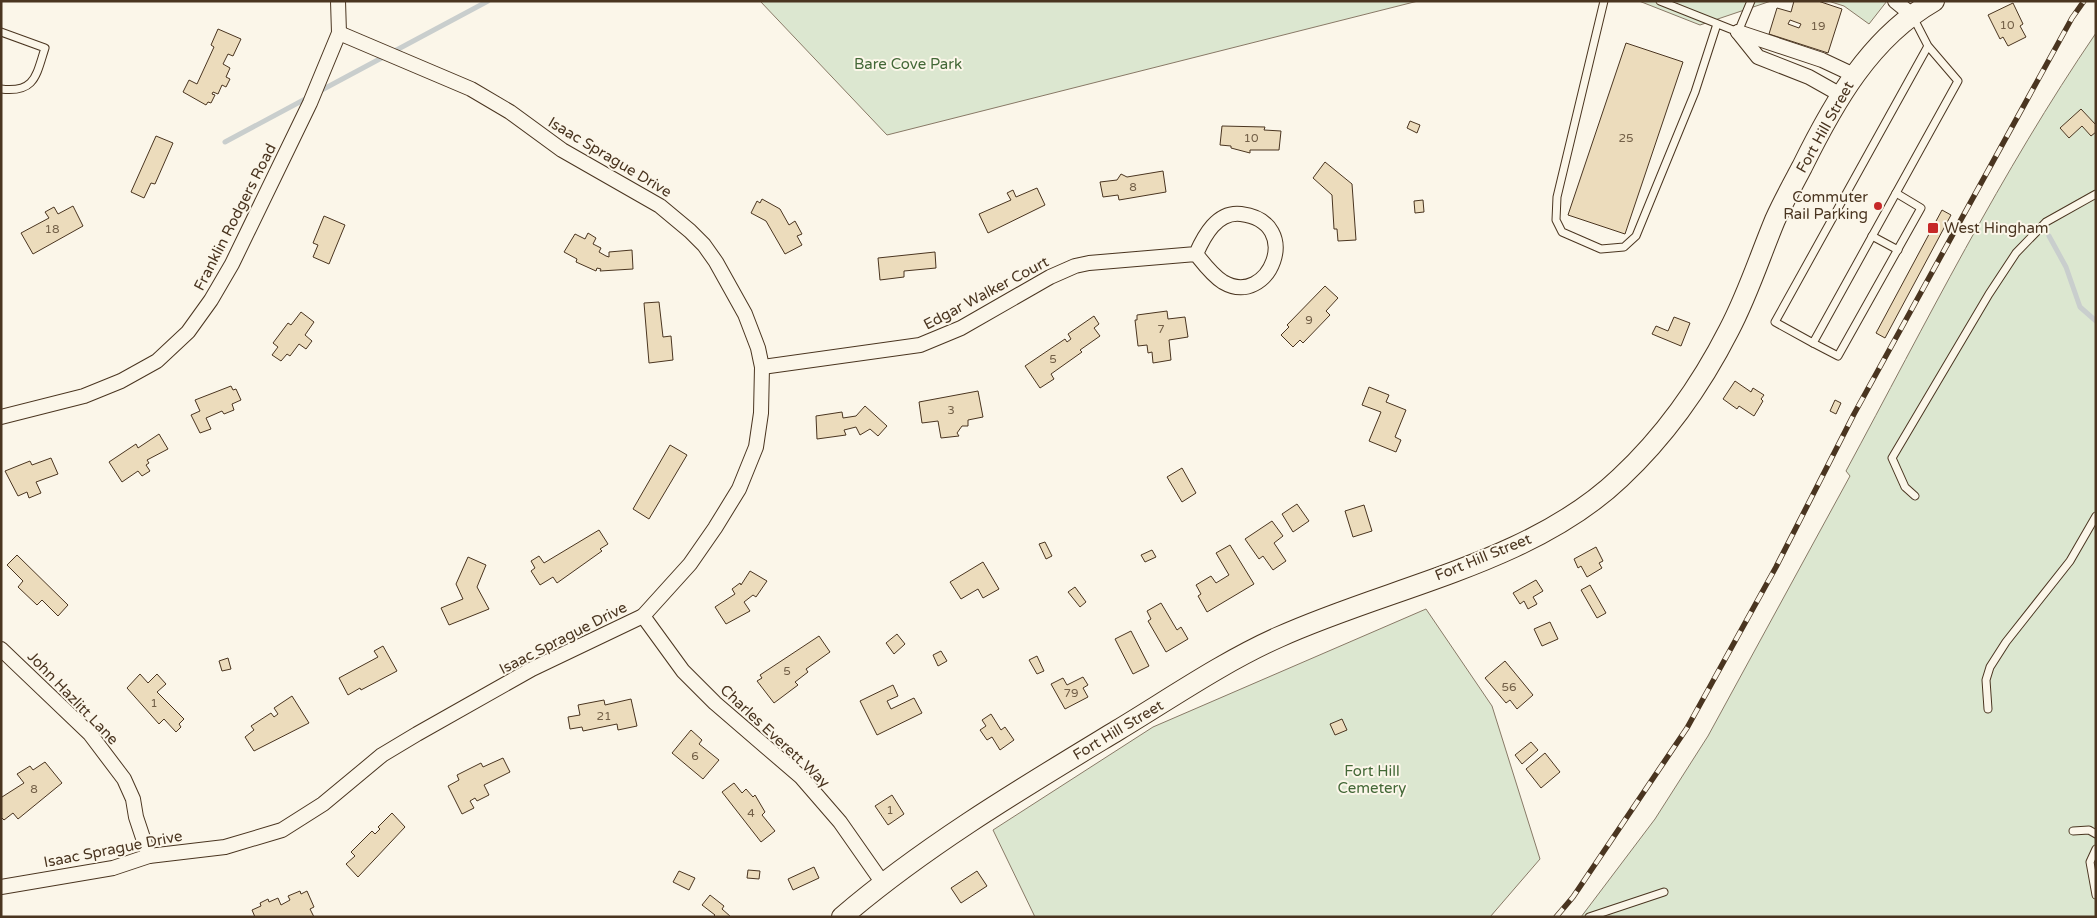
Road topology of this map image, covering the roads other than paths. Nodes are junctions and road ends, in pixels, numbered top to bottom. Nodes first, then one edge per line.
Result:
1 (338, 1) edge
2 (1604, 1) edge
3 (1660, 1) edge
4 (1751, 1) edge
5 (1895, 1) edge
6 (1934, 1) edge
7 (1911, 14) junction
8 (1717, 24) junction
9 (1, 32) edge
10 (1738, 32) junction
11 (339, 33) junction
12 (1928, 46) junction
13 (1854, 75) junction
14 (1, 90) edge
15 (1841, 95) junction
16 (1896, 193) junction
17 (2096, 194) edge
18 (1872, 236) junction
19 (1898, 250) junction
20 (1196, 254) junction
21 (1813, 343) junction
22 (762, 367) junction
23 (2, 416) edge
24 (1915, 496) dead end
25 (2096, 516) edge
26 (643, 616) junction
27 (1, 649) edge
28 (1988, 709) dead end
29 (2073, 831) dead end
30 (2096, 834) edge
31 (2096, 848) edge
32 (149, 856) junction
33 (882, 882) junction
34 (1, 888) edge
35 (1664, 892) dead end
36 (2096, 895) edge
37 (842, 917) edge
38 (1589, 917) edge

1 - 11 street, Franklin Rodgers Road
2 - 8 lane
3 - 8 lane
4 - 10 lane
5 - 7 street
6 - 7 main road, Fort Hill Street
7 - 12 lane
7 - 13 main road, Fort Hill Street
8 - 10 lane
9 - 14 lane
10 - 13 street
10 - 15 street
11 - 22 street, Isaac Sprague Drive
11 - 23 street, Franklin Rodgers Road
12 - 16 lane
12 - 21 lane
13 - 15 main road, Fort Hill Street
15 - 33 main road, Fort Hill Street
16 - 18 lane
16 - 19 lane
17 - 24 lane
18 - 19 lane
18 - 21 lane
19 - 21 lane
20 - 20 street
20 - 22 street, Edgar Walker Court
22 - 26 street, Isaac Sprague Drive
25 - 28 lane
26 - 32 street, Isaac Sprague Drive
26 - 33 street, Charles Everett Way
27 - 32 street, John Hazlitt Lane
29 - 30 lane
31 - 36 lane
32 - 34 street, Isaac Sprague Drive
33 - 37 main road, Fort Hill Street
35 - 38 lane

